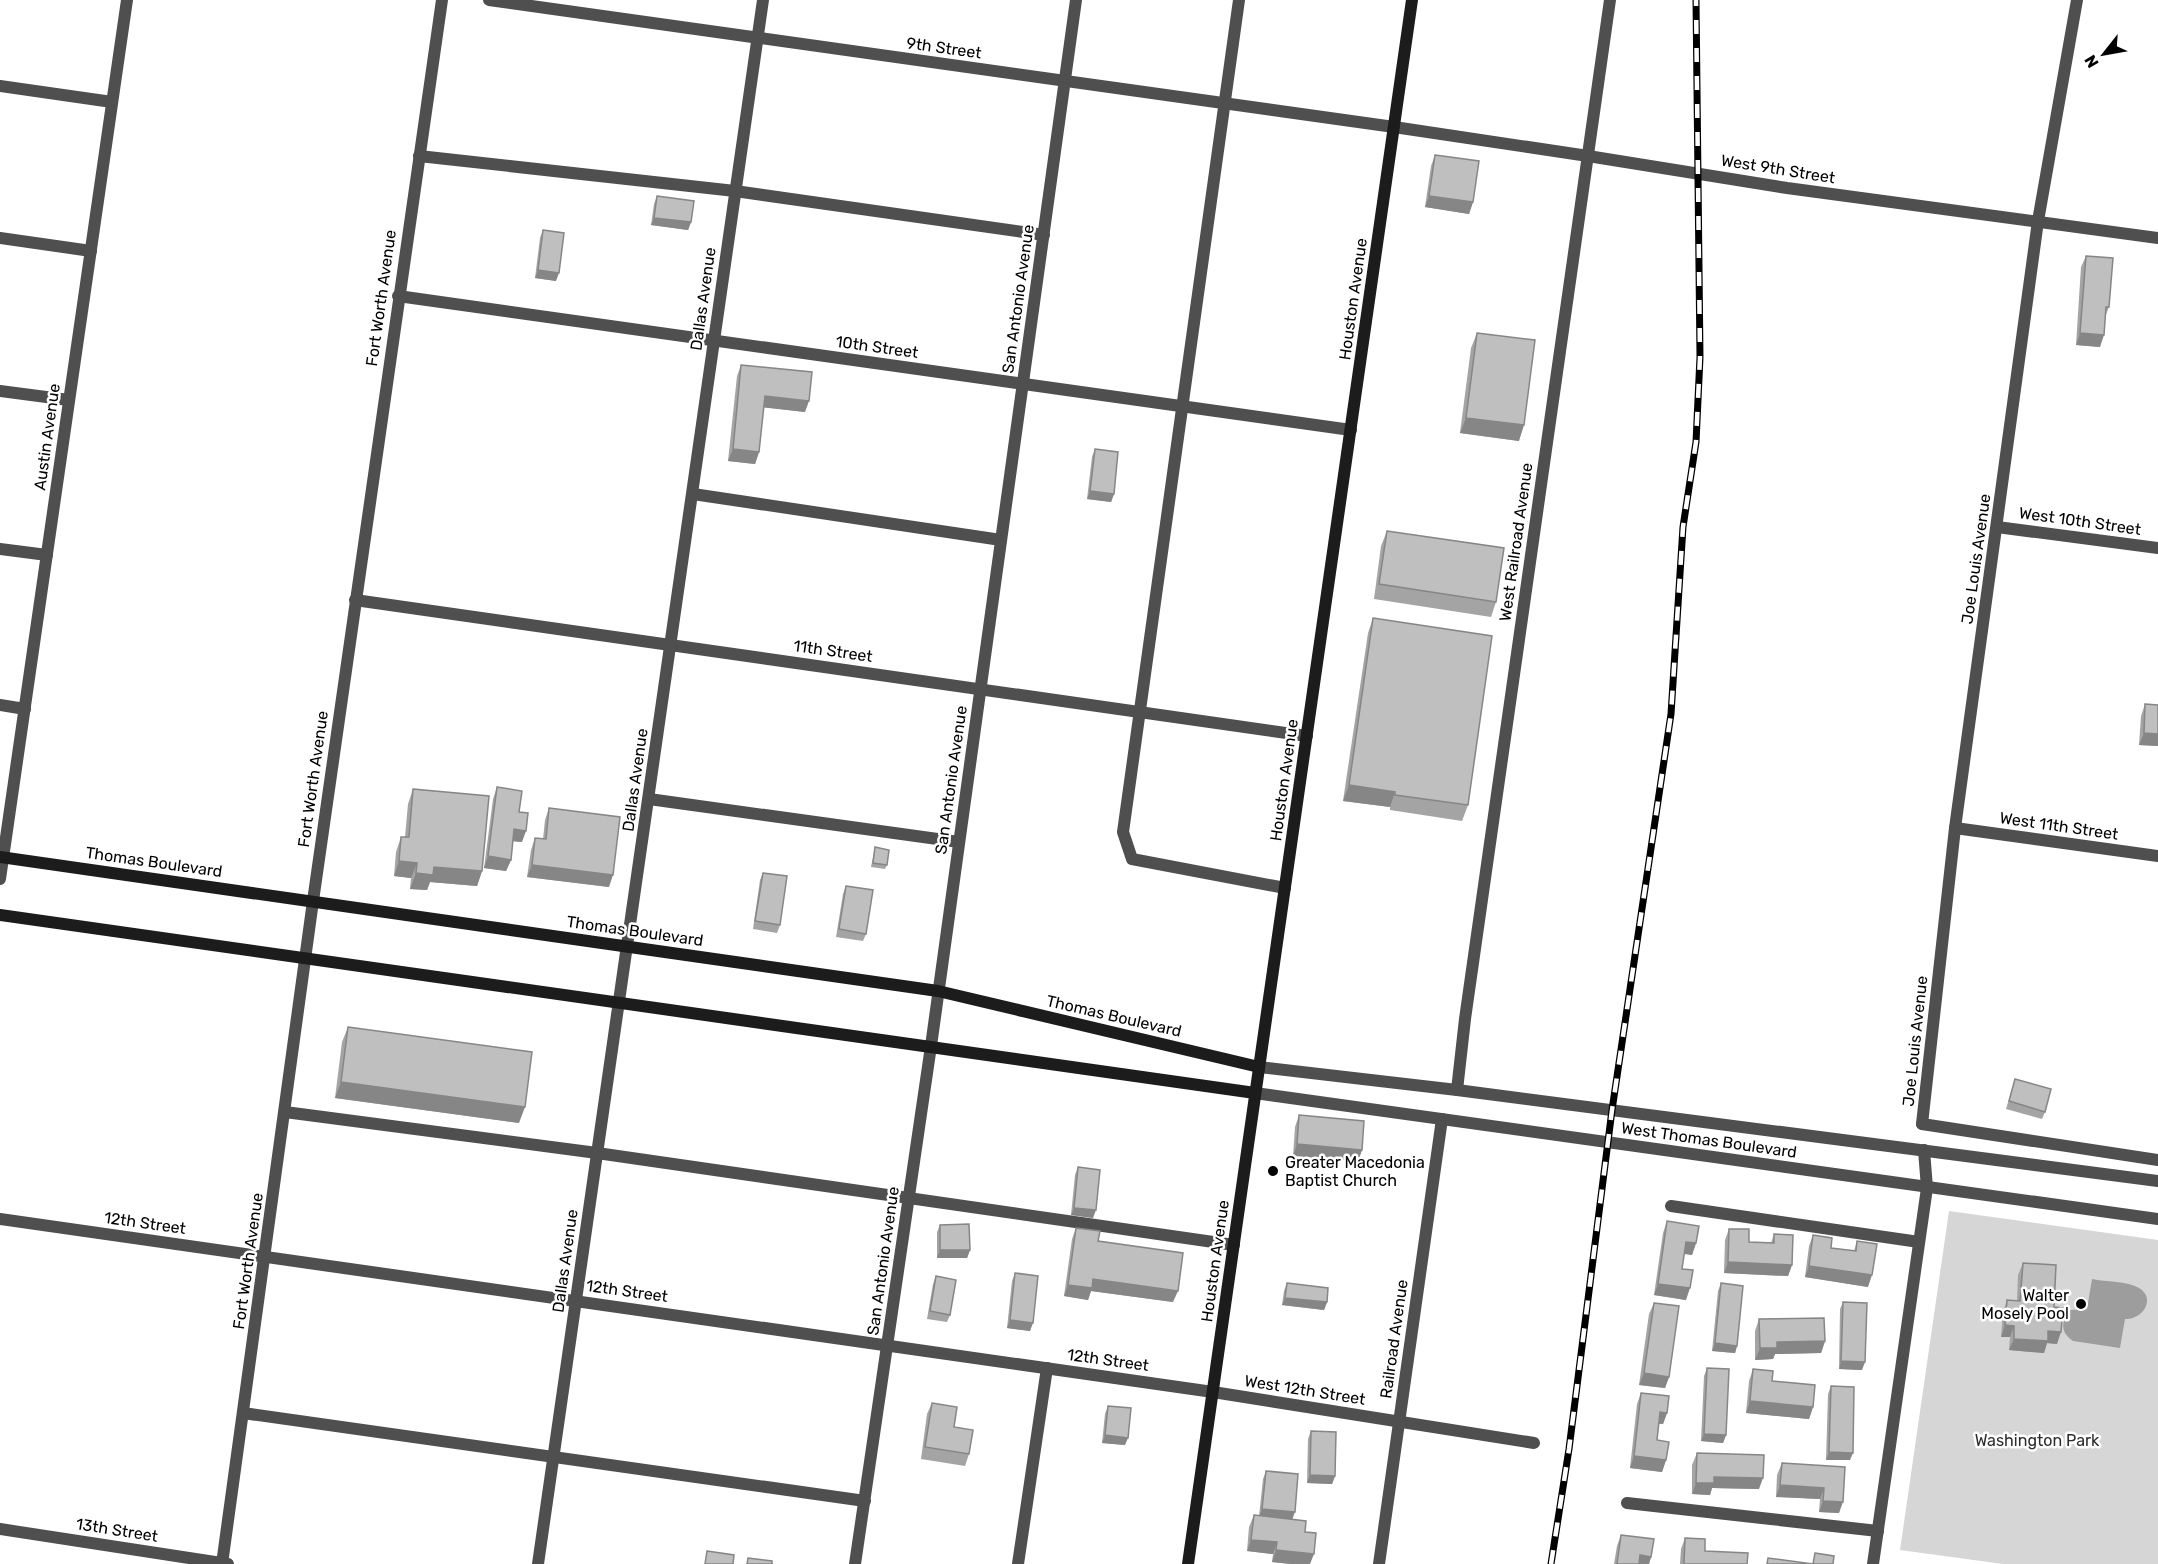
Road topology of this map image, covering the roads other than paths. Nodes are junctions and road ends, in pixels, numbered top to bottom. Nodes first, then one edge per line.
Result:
1 (127, 0) edge
2 (442, 0) edge
3 (489, 0) edge
4 (763, 0) edge
5 (1076, 0) edge
6 (1239, 0) edge
7 (1412, 0) edge
8 (1611, 0) edge
9 (2077, 0) edge
10 (758, 38) junction
11 (1065, 82) junction
12 (0, 86) edge
13 (112, 102) junction
14 (1225, 104) junction
15 (1394, 128) junction
16 (419, 156) junction
17 (1588, 156) junction
18 (735, 191) junction
19 (2038, 221) junction
20 (1044, 235) junction
21 (0, 238) edge
22 (2158, 238) edge
23 (91, 251) junction
24 (398, 296) junction
25 (714, 341) junction
26 (1023, 384) junction
27 (0, 391) edge
28 (69, 400) junction
29 (1182, 406) junction
30 (1351, 430) junction
31 (693, 494) junction
32 (1997, 526) junction
33 (1001, 540) junction
34 (2158, 548) edge
35 (0, 549) edge
36 (47, 555) junction
37 (355, 600) junction
38 (671, 645) junction
39 (980, 689) junction
40 (0, 705) edge
41 (25, 709) junction
42 (1139, 712) junction
43 (1307, 736) junction
44 (649, 799) junction
45 (1955, 828) junction
46 (959, 843) junction
47 (2158, 856) edge
48 (2, 857) edge
49 (0, 879) edge
50 (1285, 888) junction
51 (313, 901) junction
52 (0, 915) edge
53 (627, 946) junction
54 (305, 959) junction
55 (939, 991) junction
56 (619, 1003) junction
57 (931, 1046) junction
58 (1259, 1067) junction
59 (1457, 1090) junction
60 (1256, 1093) junction
61 (285, 1112) junction
62 (1442, 1119) junction
63 (1924, 1150) junction
64 (597, 1153) junction
65 (2158, 1160) edge
66 (2158, 1181) edge
67 (1927, 1188) junction
68 (909, 1198) junction
69 (1671, 1206) dead end
70 (0, 1219) edge
71 (2158, 1219) edge
72 (1919, 1242) junction
73 (1234, 1245) junction
74 (265, 1257) junction
75 (576, 1301) junction
76 (887, 1345) junction
77 (1047, 1368) junction
78 (1213, 1392) junction
79 (243, 1413) junction
80 (1399, 1422) junction
81 (1534, 1443) dead end
82 (553, 1456) junction
83 (865, 1501) junction
84 (1627, 1503) dead end
85 (0, 1529) edge
86 (1878, 1531) junction
87 (225, 1564) edge
88 (538, 1564) edge
89 (855, 1564) edge
90 (1018, 1564) edge
91 (1188, 1564) edge
92 (1379, 1564) edge
93 (1873, 1564) edge

1 - 13 street, Austin Avenue
2 - 16 street, Fort Worth Avenue
3 - 10 street, 9th Street
4 - 10 street, Dallas Avenue
5 - 11 street, San Antonio Avenue
6 - 14 street
7 - 15 main road, Houston Avenue
8 - 17 street, West Railroad Avenue
9 - 19 street, Joe Louis Avenue
10 - 11 street, 9th Street
10 - 18 street, Dallas Avenue
11 - 14 street, 9th Street
11 - 20 street, San Antonio Avenue
12 - 13 street
13 - 23 street, Austin Avenue
14 - 15 street, 9th Street
14 - 29 street
15 - 17 street, West 9th Street
15 - 30 main road, Houston Avenue
16 - 18 street
16 - 24 street, Fort Worth Avenue
17 - 19 street, West 9th Street
17 - 59 street, West Railroad Avenue
18 - 20 street
18 - 25 street, Dallas Avenue
19 - 22 street, West 9th Street
19 - 32 street, Joe Louis Avenue
20 - 26 street, San Antonio Avenue
21 - 23 street
23 - 28 street, Austin Avenue
24 - 25 street, 10th Street
24 - 37 street, Fort Worth Avenue
25 - 26 street, 10th Street
25 - 31 street, Dallas Avenue
26 - 29 street, 10th Street
26 - 33 street, San Antonio Avenue
27 - 28 street
28 - 36 street, Austin Avenue
29 - 30 street, 10th Street
29 - 42 street
30 - 43 main road, Houston Avenue
31 - 33 street
31 - 38 street, Dallas Avenue
32 - 34 street, West 10th Street
32 - 45 street, Joe Louis Avenue
33 - 39 street, San Antonio Avenue
35 - 36 street
36 - 41 street, Austin Avenue
37 - 38 street, 11th Street
37 - 51 street, Fort Worth Avenue
38 - 39 street, 11th Street
38 - 44 street, Dallas Avenue
39 - 42 street, 11th Street
39 - 46 street, San Antonio Avenue
40 - 41 street
41 - 48 street, Austin Avenue
42 - 43 street, 11th Street
42 - 50 street
43 - 50 main road, Houston Avenue
44 - 46 street
44 - 53 street, Dallas Avenue
45 - 47 street, West 11th Street
45 - 65 street, Joe Louis Avenue
46 - 55 street, San Antonio Avenue
48 - 49 street, Austin Avenue
48 - 51 main road, Thomas Boulevard
50 - 58 main road, Houston Avenue
51 - 53 main road, Thomas Boulevard
51 - 54 street, Fort Worth Avenue
52 - 54 main road
53 - 55 main road, Thomas Boulevard
53 - 56 street, Dallas Avenue
54 - 56 main road
54 - 61 street, Fort Worth Avenue
55 - 57 street, San Antonio Avenue
55 - 58 main road, Thomas Boulevard
56 - 57 main road
56 - 64 street, Dallas Avenue
57 - 60 main road
57 - 68 street, San Antonio Avenue
58 - 59 street, West Thomas Boulevard
58 - 60 main road, Houston Avenue
59 - 63 street, West Thomas Boulevard
60 - 62 street, West Thomas Boulevard
60 - 73 main road, Houston Avenue
61 - 64 street
61 - 74 street, Fort Worth Avenue
62 - 67 street, West Thomas Boulevard
62 - 80 street, Railroad Avenue
63 - 66 street, West Thomas Boulevard
63 - 67 street
64 - 68 street
64 - 75 street, Dallas Avenue
67 - 71 street, West Thomas Boulevard
67 - 72 street
68 - 73 street
68 - 76 street, San Antonio Avenue
69 - 72 street
70 - 74 street, 12th Street
72 - 86 street
73 - 78 main road, Houston Avenue
74 - 75 street, 12th Street
74 - 79 street, Fort Worth Avenue
75 - 76 street, 12th Street
75 - 82 street, Dallas Avenue
76 - 77 street, 12th Street
76 - 83 street, San Antonio Avenue
77 - 78 street, 12th Street
77 - 90 street
78 - 80 street, West 12th Street
78 - 91 main road, Houston Avenue
79 - 82 street
79 - 87 street, Fort Worth Avenue
80 - 81 street, West 12th Street
80 - 92 street, Railroad Avenue
82 - 83 street
82 - 88 street, Dallas Avenue
83 - 89 street, San Antonio Avenue
84 - 86 street
85 - 87 street, 13th Street
86 - 93 street

